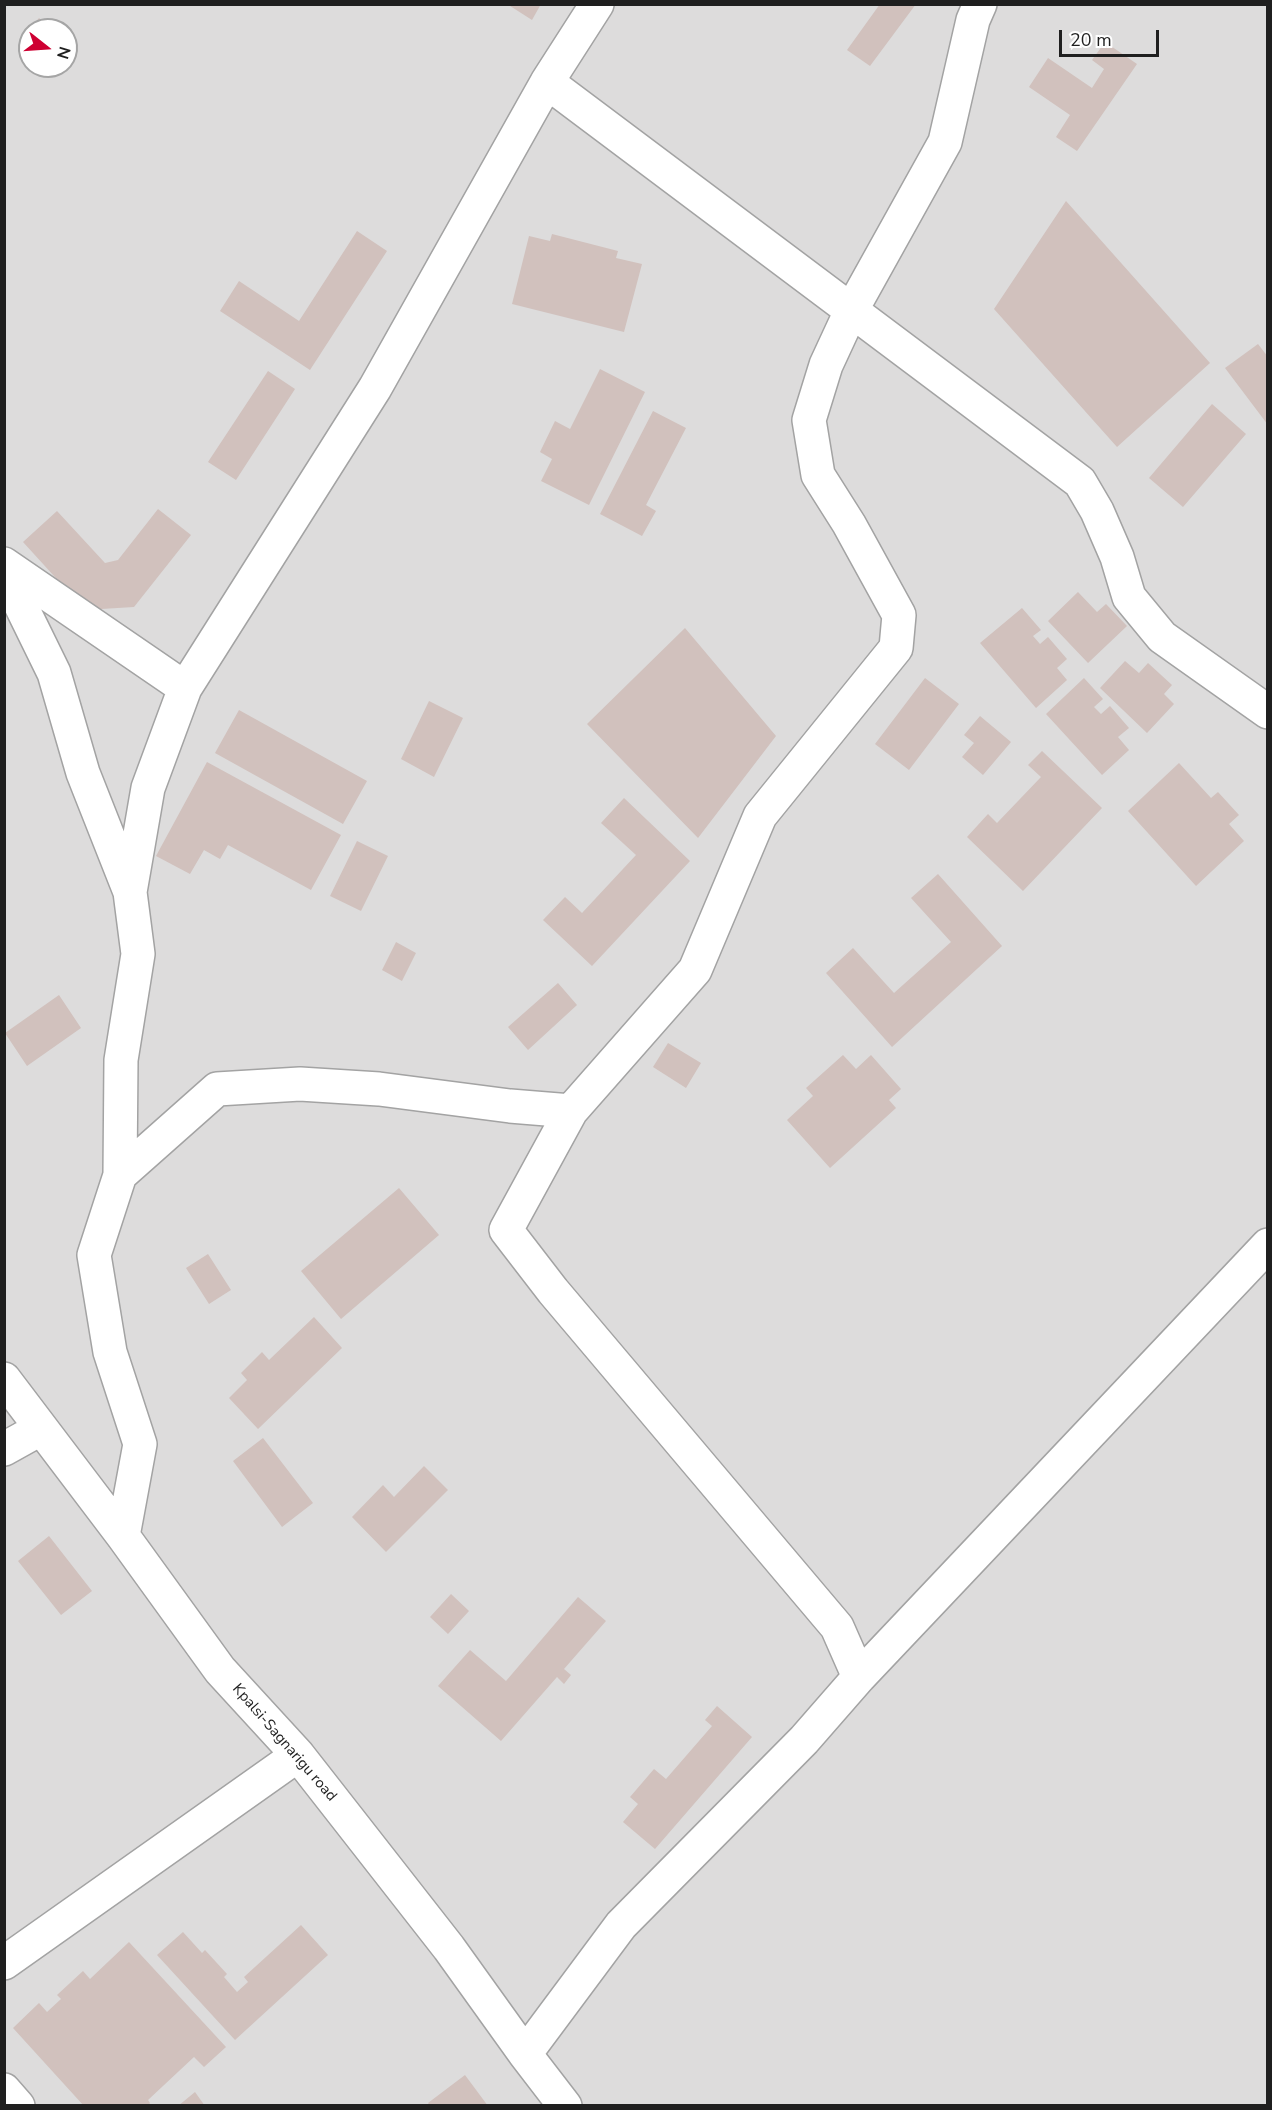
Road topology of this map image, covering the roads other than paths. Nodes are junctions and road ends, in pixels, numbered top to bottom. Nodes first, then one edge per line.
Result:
1 (597, 4) edge
2 (980, 4) edge
3 (547, 82) junction
4 (851, 311) junction
5 (4, 564) edge
6 (4, 571) edge
7 (185, 688) junction
8 (1268, 712) edge
9 (130, 892) junction
10 (571, 1111) junction
11 (120, 1175) junction
12 (1268, 1245) edge
13 (4, 1379) edge
14 (40, 1429) junction
15 (4, 1449) edge
16 (123, 1536) junction
17 (859, 1677) junction
18 (298, 1755) junction
19 (4, 1963) edge
20 (525, 2054) junction
21 (4, 2090) edge
22 (18, 2106) edge
23 (565, 2106) edge

1 - 3 street
2 - 4 street
3 - 4 street
3 - 7 street
4 - 8 street
4 - 10 street
5 - 7 street
6 - 9 street
7 - 9 street
9 - 11 street
10 - 11 street
10 - 17 street
11 - 16 street
12 - 17 street
13 - 14 street, Kpalsi-Sagnarigu road
14 - 15 street
14 - 16 street, Kpalsi-Sagnarigu road
16 - 18 street, Kpalsi-Sagnarigu road
17 - 20 street
18 - 19 street
18 - 20 street, Kpalsi-Sagnarigu road
20 - 23 street, Kpalsi-Sagnarigu road
21 - 22 street

